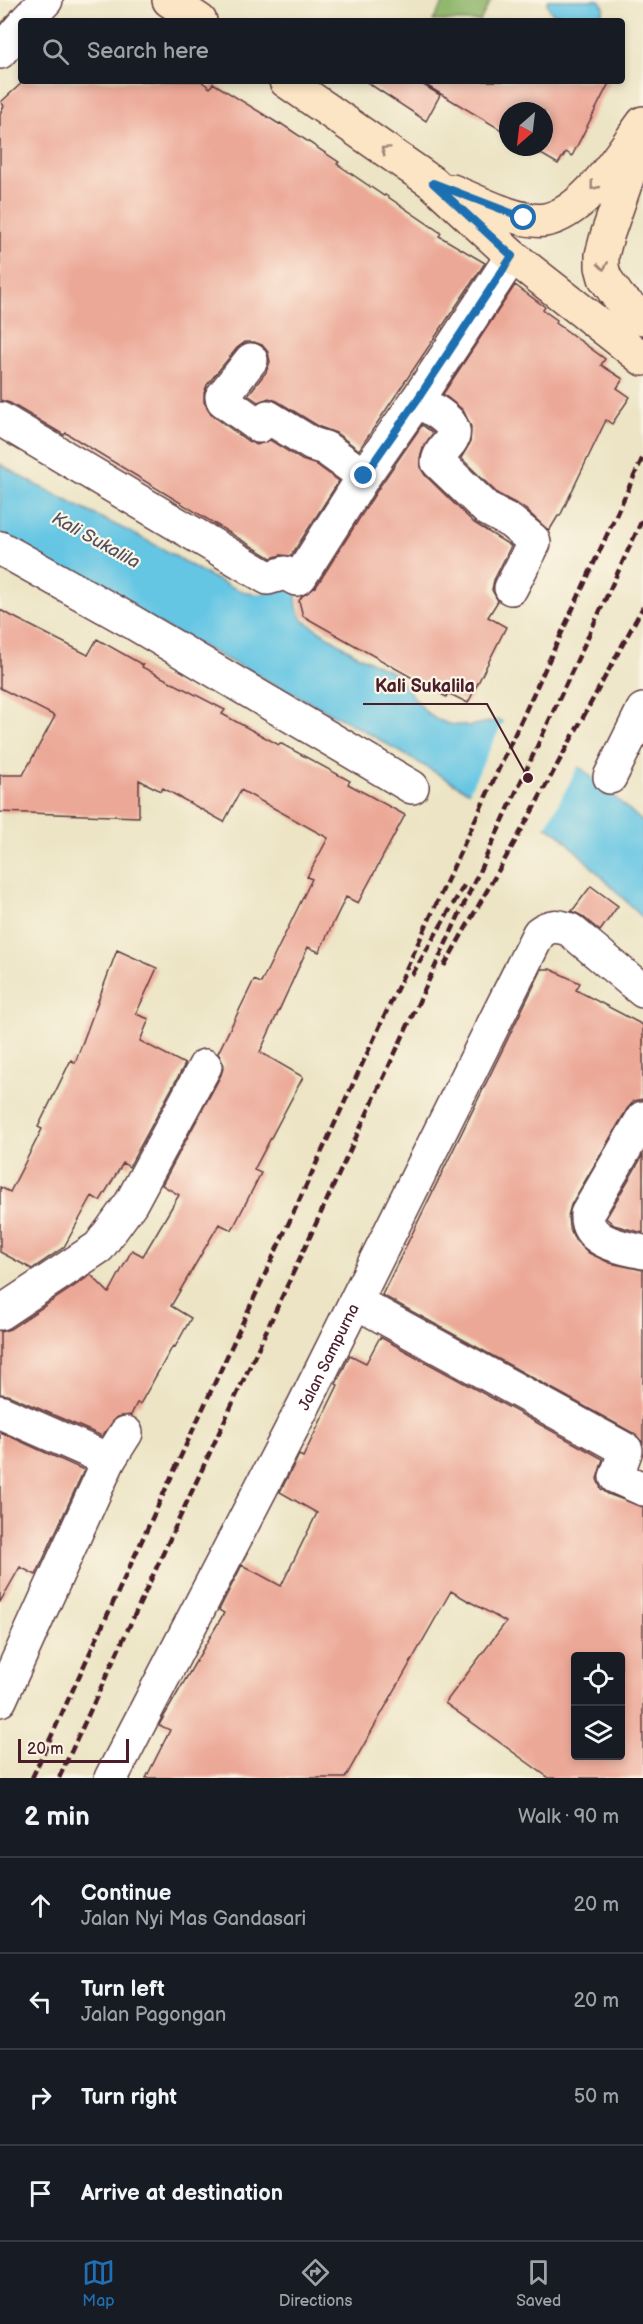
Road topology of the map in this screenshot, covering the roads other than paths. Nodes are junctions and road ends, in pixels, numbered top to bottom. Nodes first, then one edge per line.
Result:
1 (46, 0) edge
2 (169, 0) edge
3 (29, 18) edge
4 (196, 18) edge
5 (18, 31) edge
6 (0, 52) edge
7 (290, 84) edge
8 (643, 123) edge
9 (643, 130) edge
10 (433, 183) junction
11 (512, 256) junction
12 (643, 318) edge
13 (643, 359) edge
14 (251, 360) dead end
15 (417, 400) junction
16 (0, 419) edge
17 (364, 476) junction
18 (0, 548) edge
19 (511, 588) dead end
20 (643, 710) edge
21 (610, 777) dead end
22 (412, 787) dead end
23 (643, 991) edge
24 (205, 1066) dead end
25 (643, 1118) edge
26 (643, 1252) edge
27 (356, 1302) junction
28 (0, 1313) edge
29 (0, 1412) edge
30 (643, 1489) edge
31 (0, 1700) edge
32 (111, 1778) edge

1 - 3 street
2 - 4 main road
5 - 6 street
10 -> 7 main road
8 -> 10 main road
9 -> 12 main road
10 - 11 main road
11 - 13 main road
11 - 15 street
14 - 17 street
15 - 17 street
15 - 19 street
16 - 17 street
18 - 22 street
20 - 21 street
23 - 27 street, Jalan Sampurna
24 - 28 street
25 - 26 street
27 - 30 street
27 - 32 street, Jalan Sampurna
29 - 31 street

